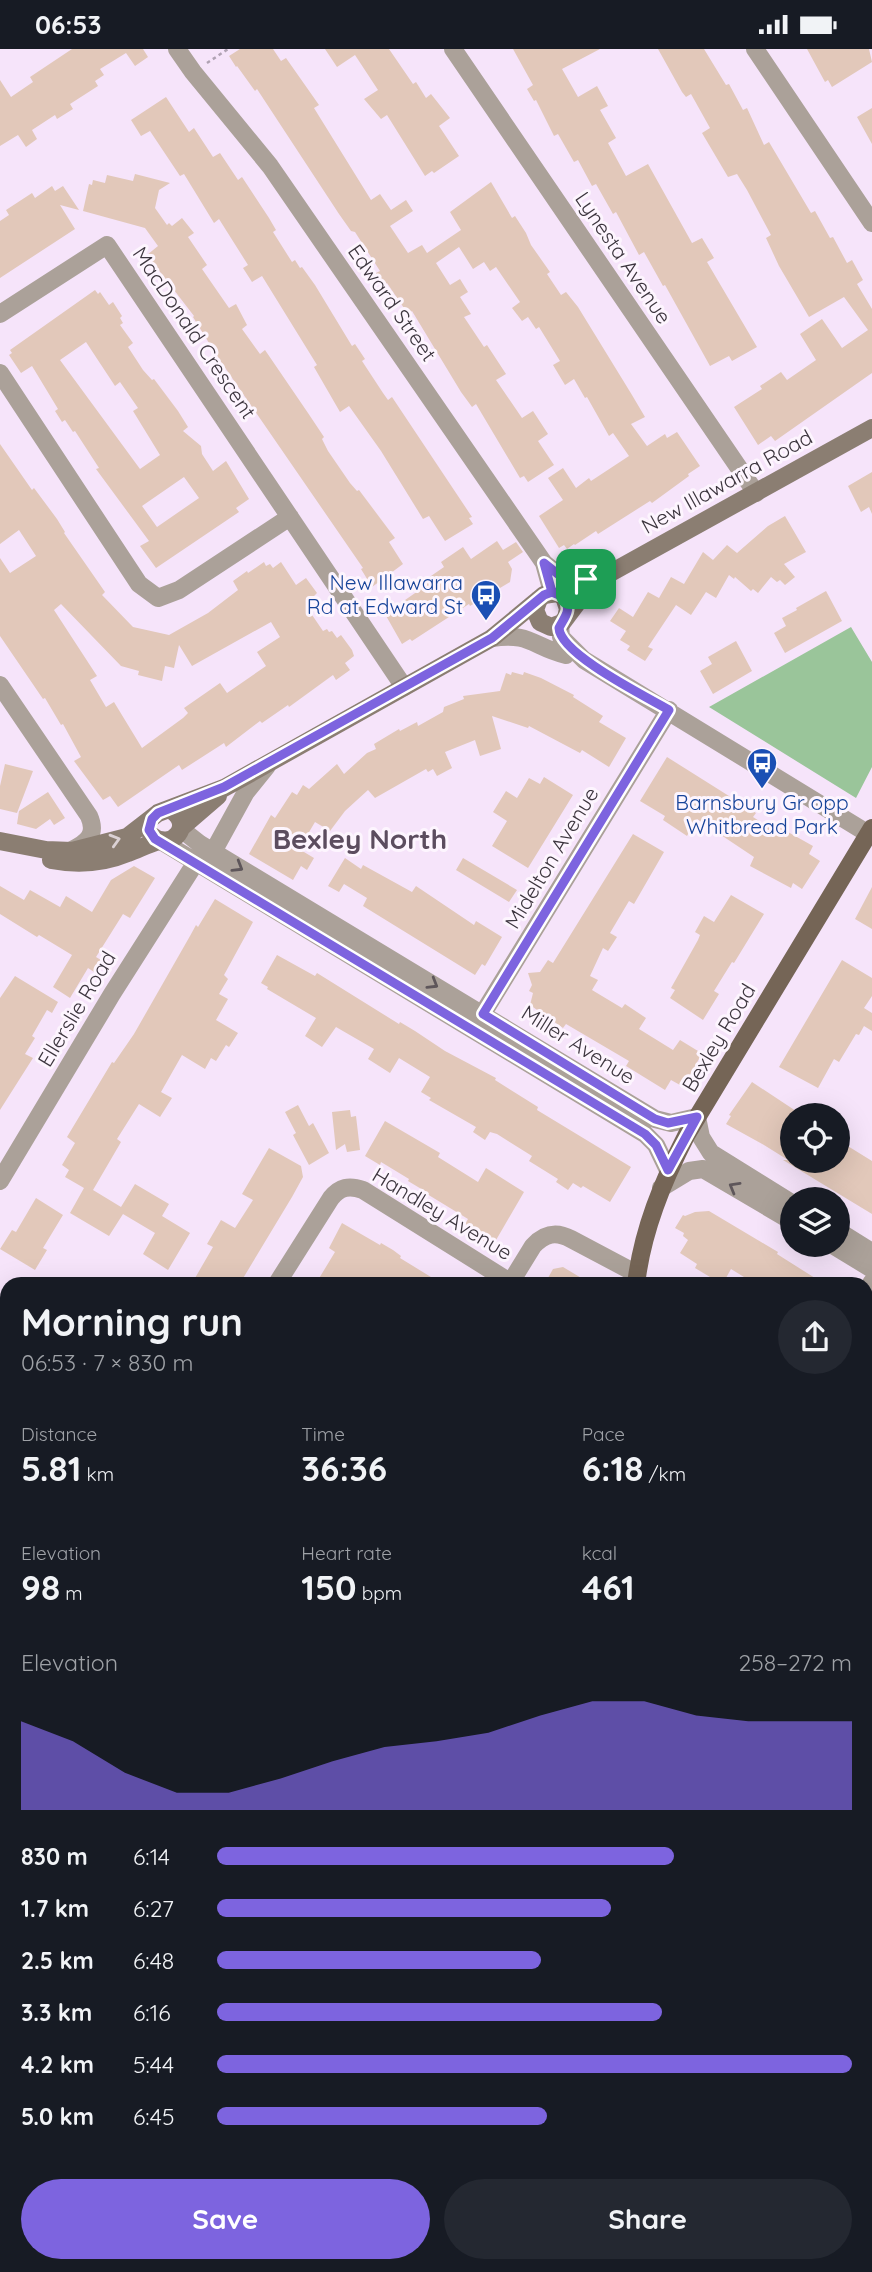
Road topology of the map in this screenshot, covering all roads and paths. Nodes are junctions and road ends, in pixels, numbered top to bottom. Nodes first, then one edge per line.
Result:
1 (177, 49) edge
2 (228, 49) edge
3 (453, 49) edge
4 (755, 49) edge
5 (193, 72) junction
6 (872, 223) edge
7 (0, 314) edge
8 (0, 373) edge
9 (872, 428) edge
10 (755, 493) junction
11 (290, 517) junction
12 (544, 563) junction
13 (605, 576) junction
14 (550, 595) junction
15 (553, 623) junction
16 (492, 638) junction
17 (566, 655) junction
18 (584, 660) junction
19 (0, 685) edge
20 (404, 687) junction
21 (669, 710) junction
22 (271, 762) junction
23 (240, 779) junction
24 (169, 809) junction
25 (152, 819) junction
26 (181, 828) junction
27 (871, 833) edge
28 (0, 841) edge
29 (160, 841) junction
30 (0, 851) edge
31 (72, 851) junction
32 (213, 852) junction
33 (196, 862) junction
34 (483, 1014) junction
35 (473, 1030) junction
36 (697, 1117) junction
37 (668, 1170) junction
38 (0, 1181) edge
39 (661, 1188) junction
40 (780, 1196) edge
41 (780, 1215) edge
42 (850, 1238) edge
43 (872, 1252) edge
44 (850, 1256) edge
45 (872, 1269) edge
46 (281, 1277) edge
47 (501, 1277) edge
48 (514, 1277) edge
49 (632, 1277) edge
50 (638, 1277) edge

1 - 5 street, Edward Street
2 - 5 path
3 - 10 street, Lynesta Avenue
4 - 6 street
5 - 12 street, Edward Street
7 - 11 street, MacDonald Crescent
8 - 11 street
9 - 10 main road, New Illawarra Road
10 - 13 main road, New Illawarra Road
11 - 20 street, MacDonald Crescent
12 - 13 street
12 - 14 street, Edward Street
13 - 14 main road, New Illawarra Road
13 - 15 main road, New Illawarra Road
14 - 15 main road
14 - 15 main road
14 - 16 main road, New Illawarra Road
15 - 16 main road, New Illawarra Road
15 - 17 street
15 - 18 street
16 - 17 street
16 - 20 main road, New Illawarra Road
17 - 18 street
18 - 21 street
19 - 31 street
20 - 22 main road, New Illawarra Road
21 - 27 street
21 - 34 street, Midelton Avenue
22 - 23 main road, New Illawarra Road
22 - 32 street
23 - 24 main road, New Illawarra Road
23 - 26 main road, New Illawarra Road
24 - 25 main road
24 - 26 main road
25 - 29 main road
31 -> 25 main road
26 - 29 main road
26 - 32 street, Miller Avenue
27 - 36 main road, Bexley Road
28 - 31 main road
29 - 30 main road
29 - 33 street, Miller Avenue
32 - 33 street
32 -> 34 street, Miller Avenue
33 - 35 street, Miller Avenue
33 - 38 street, Ellerslie Road
34 - 35 street, Midelton Avenue
34 - 36 street, Miller Avenue
35 - 37 street, Miller Avenue
36 - 37 main road, Bexley Road
36 - 40 street
37 - 39 main road, Bexley Road
41 -> 39 street
39 - 50 main road, Bexley Road
42 - 43 street
44 - 45 street
46 - 47 street, Handley Avenue
48 - 49 street

